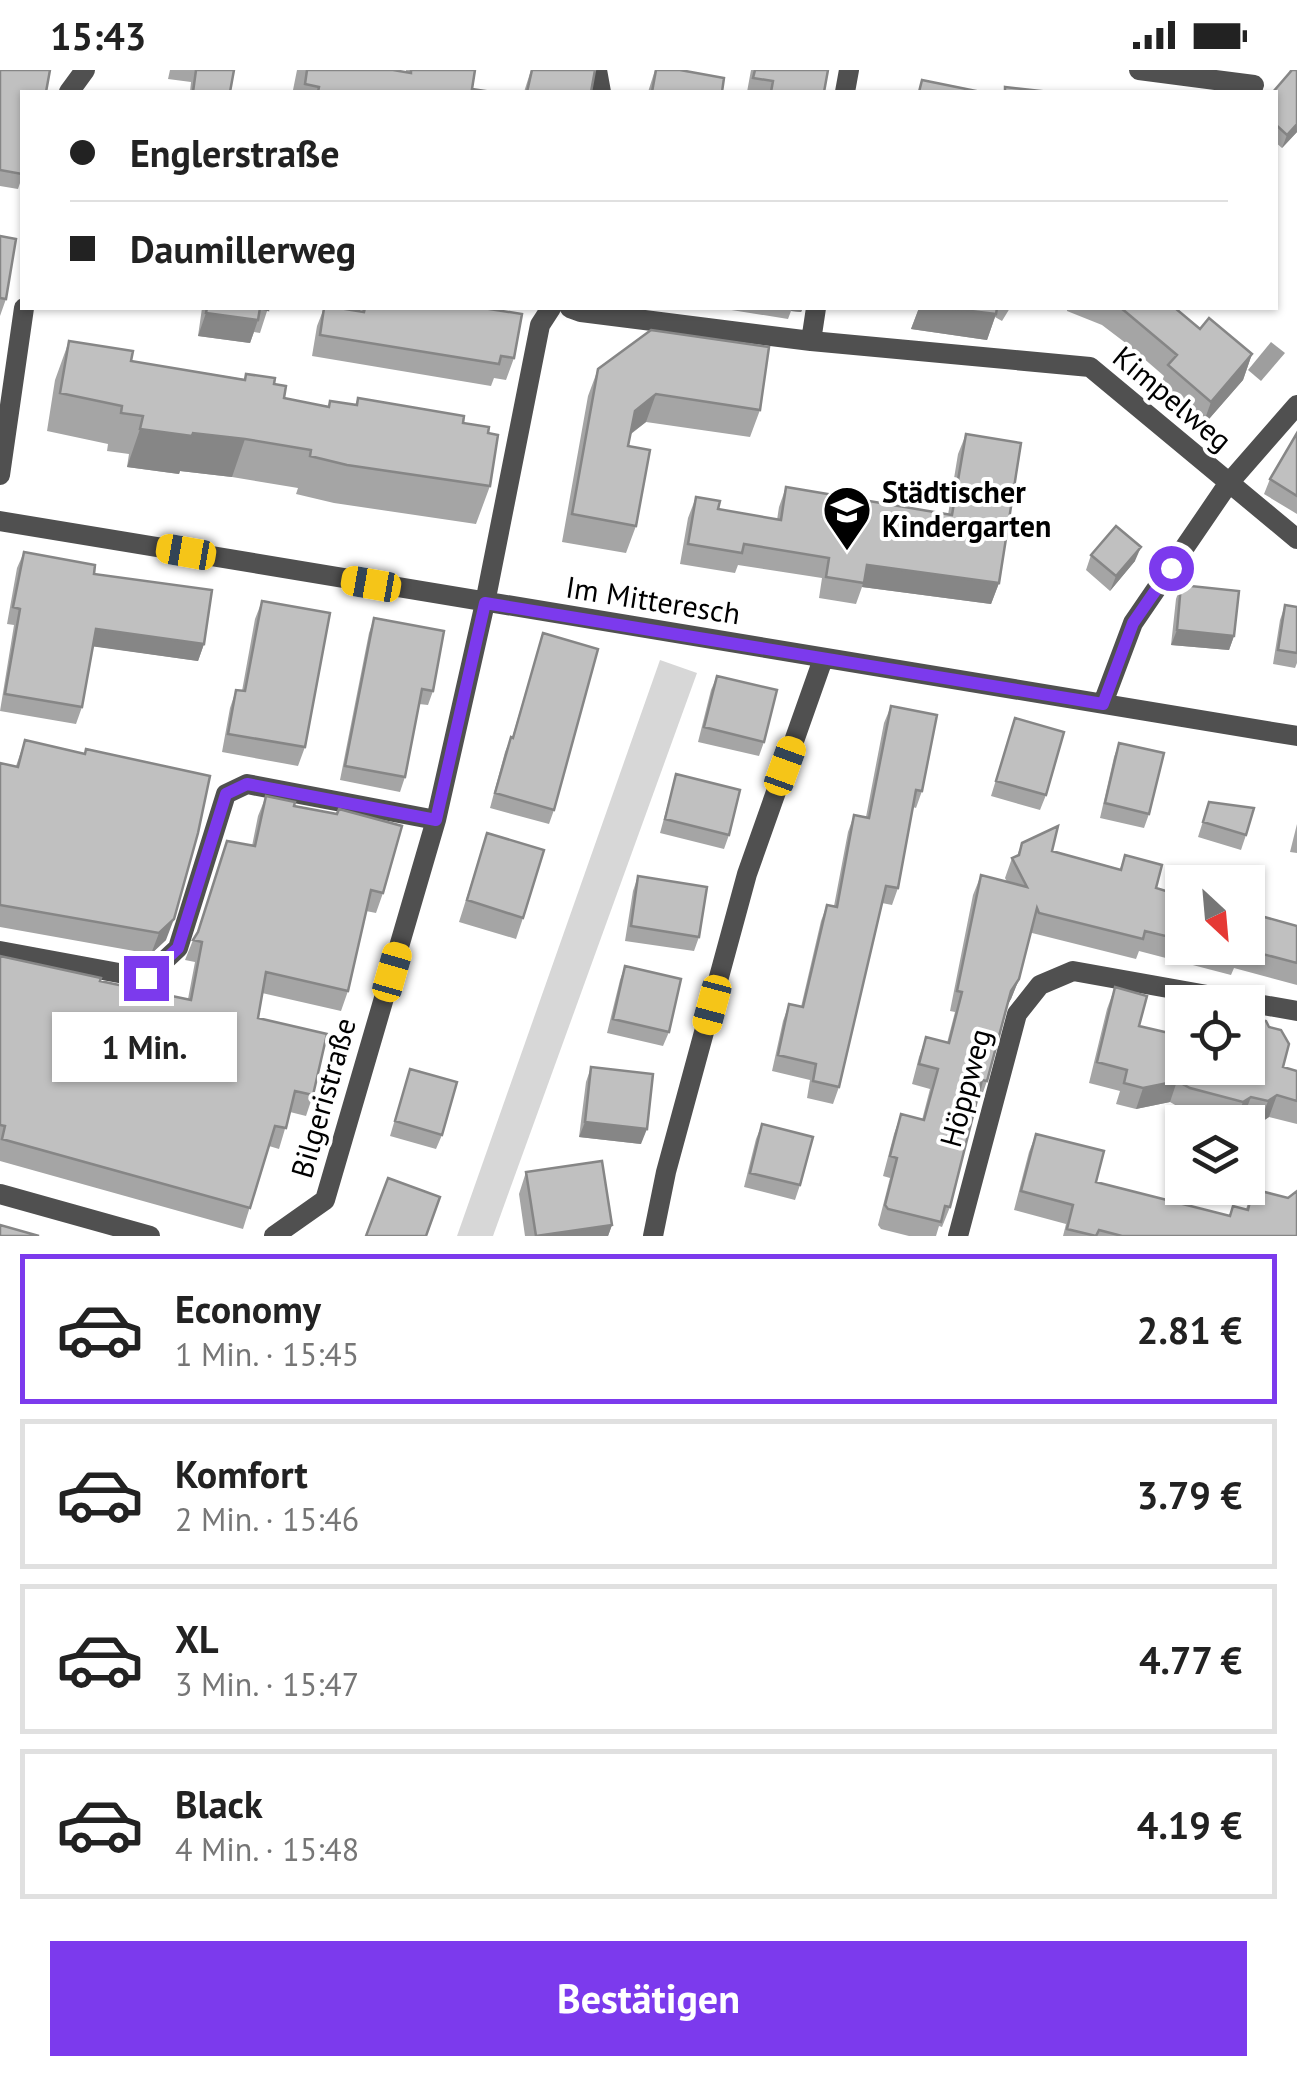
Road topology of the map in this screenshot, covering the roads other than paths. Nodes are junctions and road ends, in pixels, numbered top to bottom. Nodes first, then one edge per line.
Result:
1 (1140, 70) edge
2 (1254, 84) dead end
3 (24, 310) edge
4 (550, 310) edge
5 (575, 310) edge
6 (816, 310) edge
7 (811, 341) junction
8 (1297, 405) edge
9 (0, 476) edge
10 (1228, 484) junction
11 (0, 520) edge
12 (1297, 539) edge
13 (485, 603) junction
14 (823, 659) junction
15 (1103, 704) junction
16 (1297, 736) edge
17 (436, 820) junction
18 (0, 952) edge
19 (1297, 1011) edge
20 (0, 1194) edge
21 (150, 1236) edge
22 (274, 1236) edge
23 (653, 1236) edge
24 (958, 1236) edge

1 - 2 street
3 - 9 street
4 - 13 street, Bilgeristraße
5 - 7 street, Kimpelweg
6 - 7 street
7 - 10 street, Kimpelweg
8 - 10 street
10 - 12 street, Kimpelweg
10 - 15 street
11 - 13 street, Im Mitteresch
13 - 14 street, Im Mitteresch
13 - 17 street, Bilgeristraße
14 - 15 street, Im Mitteresch
14 - 23 street
15 - 16 street, Im Mitteresch
17 - 18 street
17 - 22 street, Bilgeristraße
19 - 24 street, Höppweg
20 - 21 street

